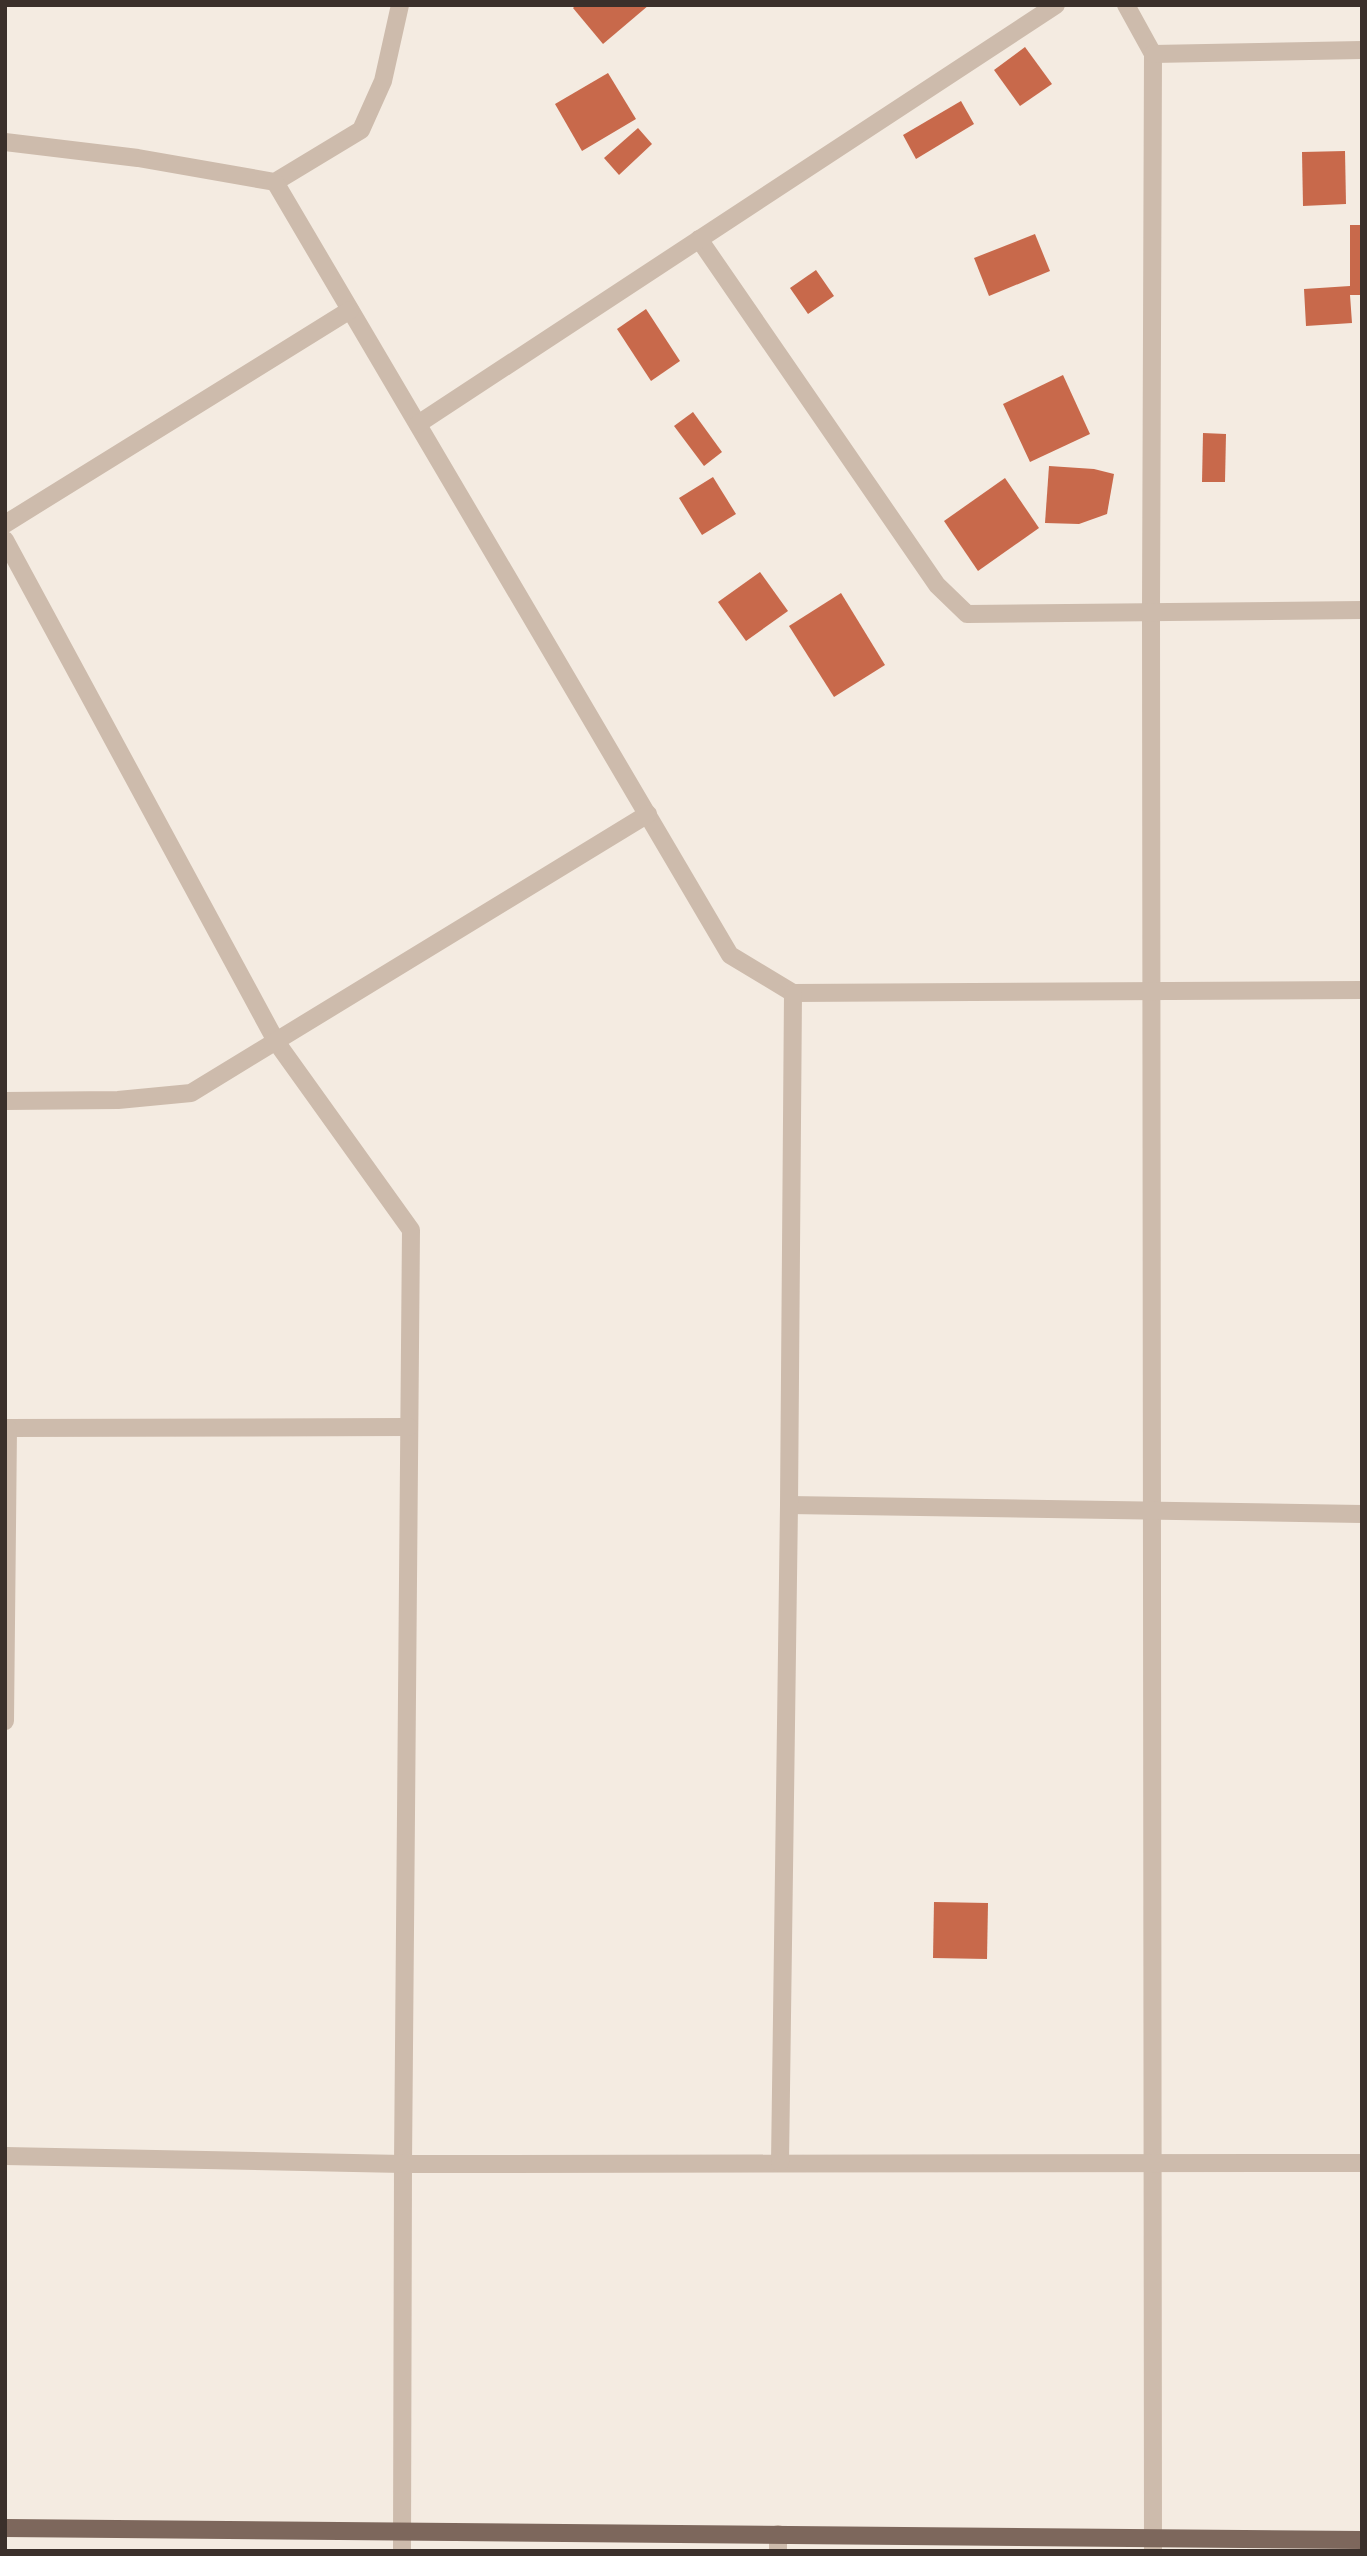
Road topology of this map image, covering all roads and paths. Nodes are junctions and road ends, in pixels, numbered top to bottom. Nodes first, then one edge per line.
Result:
1 (400, 5) edge
2 (1056, 5) edge
3 (1126, 5) edge
4 (1362, 50) edge
5 (1153, 54) junction
6 (5, 142) edge
7 (275, 182) junction
8 (699, 239) junction
9 (350, 310) junction
10 (418, 424) junction
11 (5, 524) edge
12 (5, 540) edge
13 (1362, 610) edge
14 (1151, 611) junction
15 (648, 814) junction
16 (1362, 990) edge
17 (1151, 991) junction
18 (793, 993) junction
19 (277, 1043) junction
20 (5, 1101) edge
21 (410, 1427) junction
22 (6, 1428) edge
23 (789, 1504) junction
24 (1152, 1511) junction
25 (1362, 1514) edge
26 (5, 1720) edge
27 (5, 2156) edge
28 (780, 2163) junction
29 (1362, 2163) edge
30 (403, 2164) junction
31 (1153, 2164) junction
32 (5, 2528) edge
33 (402, 2532) junction
34 (1362, 2540) edge
35 (778, 2542) edge
36 (1154, 2544) edge
37 (402, 2551) edge

1 - 7 street
2 - 8 street
3 - 5 street
4 - 5 street
5 - 14 street
6 - 7 street
7 - 9 street
8 - 10 street
8 - 14 street
9 - 10 street
9 - 11 street
10 - 15 street
12 - 19 street
13 - 14 street
14 - 17 street
15 - 18 street
15 - 19 street
16 - 17 street
17 - 18 street
17 - 24 street
18 - 23 street
19 - 20 street
19 - 21 street
21 - 22 street
21 - 30 street
22 - 26 street
23 - 24 street
23 - 28 street
24 - 25 street
24 - 31 street
27 - 30 street
28 - 30 street
28 - 31 street
29 - 31 street
30 - 33 street
31 - 36 street
32 - 33 main road
33 - 35 main road
33 - 37 street
34 - 36 main road
35 - 36 main road

